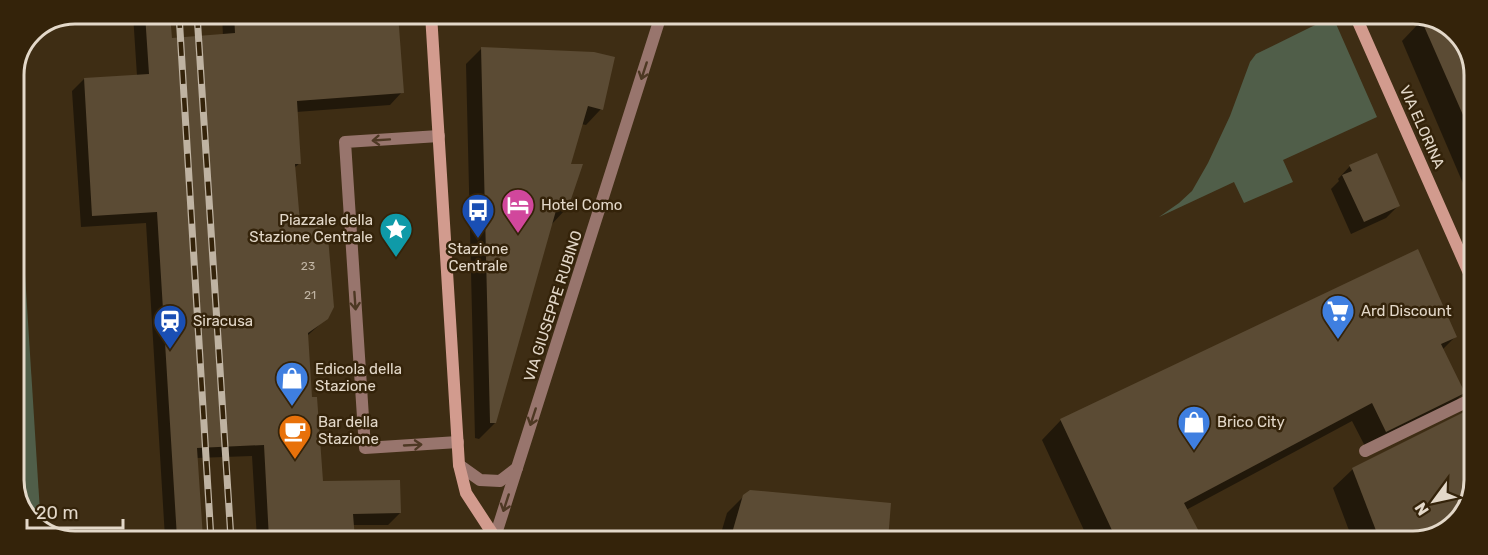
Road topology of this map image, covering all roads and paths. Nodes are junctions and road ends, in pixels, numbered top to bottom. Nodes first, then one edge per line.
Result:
1 (432, 24) edge
2 (659, 24) edge
3 (1359, 24) edge
4 (439, 136) junction
5 (1464, 262) edge
6 (1464, 403) edge
7 (458, 442) junction
8 (1365, 451) dead end
9 (459, 465) junction
10 (517, 468) junction
11 (490, 531) edge
12 (497, 531) edge

1 - 4 main road
2 -> 10 street, VIA GIUSEPPE RUBINO
3 - 5 main road, VIA ELORINA
4 - 7 main road
4 -> 7 street
6 - 8 street
7 - 9 main road
9 - 10 street
9 - 11 main road
10 -> 12 street, VIA GIUSEPPE RUBINO

